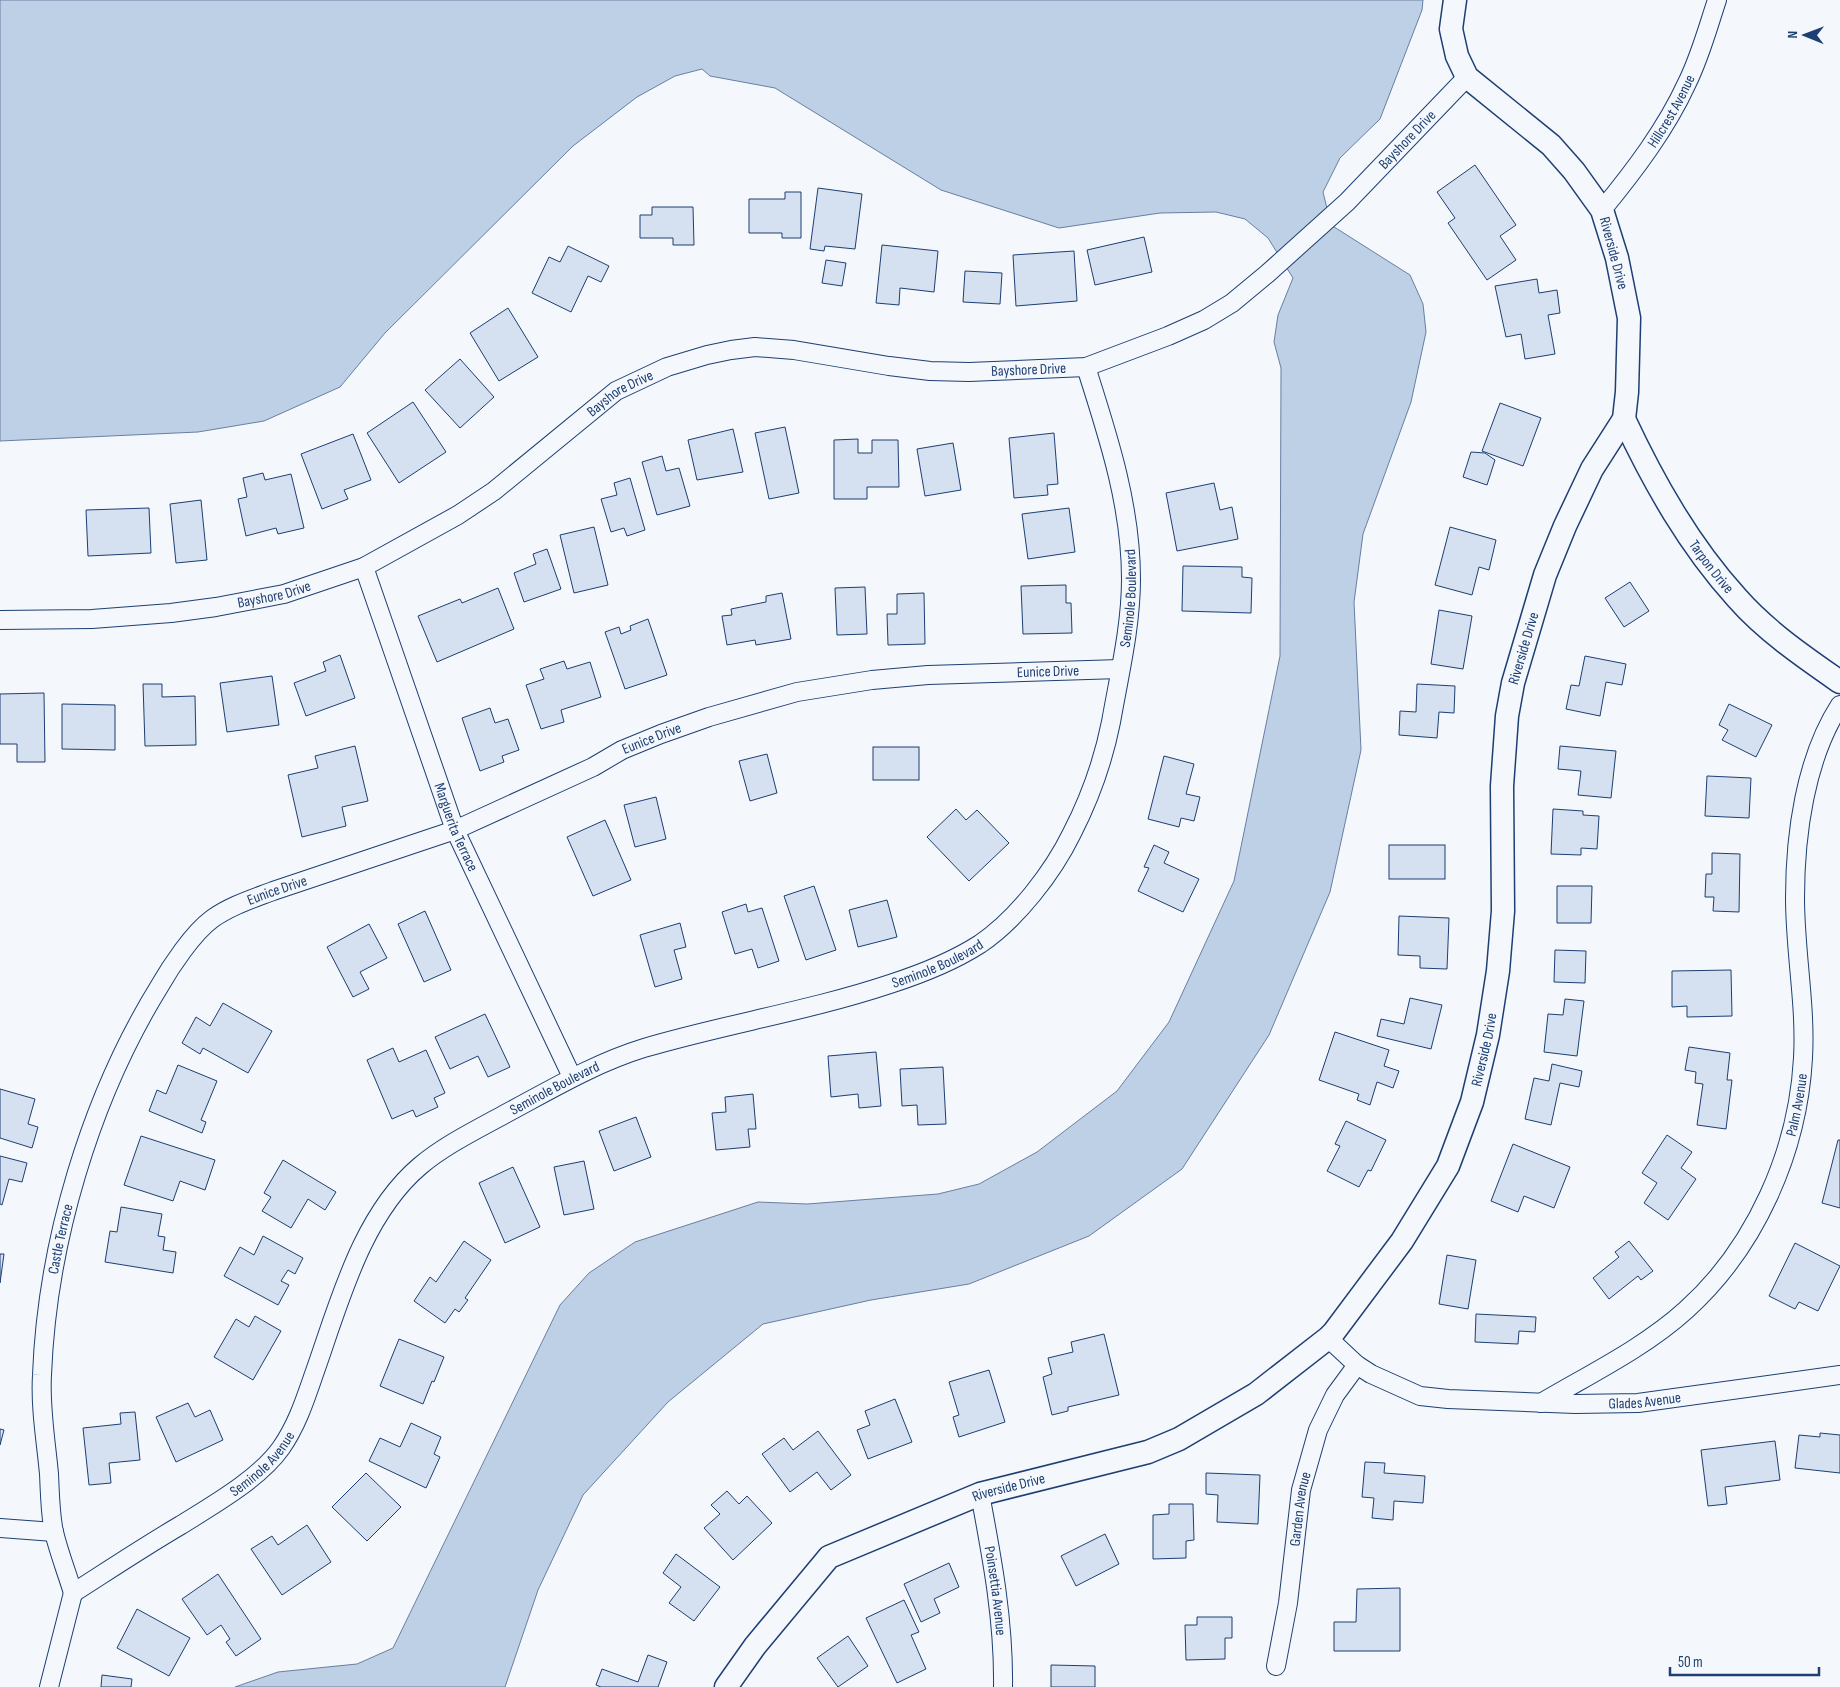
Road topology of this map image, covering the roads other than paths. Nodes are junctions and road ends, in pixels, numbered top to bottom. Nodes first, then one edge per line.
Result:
1 (1456, 0) edge
2 (1718, 0) edge
3 (1467, 77) junction
4 (1602, 210) junction
5 (1086, 367) junction
6 (1624, 419) junction
7 (364, 567) junction
8 (0, 620) edge
9 (1120, 668) junction
10 (1840, 682) edge
11 (1840, 704) edge
12 (455, 830) junction
13 (211, 920) joint
14 (572, 1077) junction
15 (356, 1258) joint
16 (1328, 1338) junction
17 (1357, 1365) junction
18 (1840, 1374) edge
19 (1541, 1403) junction
20 (980, 1494) junction
21 (0, 1528) edge
22 (54, 1532) junction
23 (74, 1592) junction
24 (1276, 1666) dead end
25 (49, 1687) edge
26 (726, 1687) edge
27 (1003, 1687) edge

1 - 3 street, Riverside Drive
2 - 4 street, Hillcrest Avenue
3 - 4 street, Riverside Drive
3 - 5 street, Bayshore Drive
4 - 6 street, Riverside Drive
5 - 7 street, Bayshore Drive
5 - 9 street, Seminole Boulevard
6 - 10 street, Tarpon Drive
6 - 16 street, Riverside Drive
7 - 8 street, Bayshore Drive
7 - 12 street, Marguerita Terrace
9 - 12 street, Eunice Drive
9 - 14 street, Seminole Boulevard
11 - 19 street, Palm Avenue
12 - 13 street, Eunice Drive
12 - 14 street, Marguerita Terrace
13 - 22 street, Castle Terrace
14 - 15 street, Seminole Boulevard
15 - 23 street, Seminole Avenue
16 - 17 street
16 - 20 street, Riverside Drive
17 - 19 street, Glades Avenue
17 - 24 street, Garden Avenue
18 - 19 street, Glades Avenue
20 - 26 street, Riverside Drive
20 - 27 street, Poinsettia Avenue
21 - 22 street
22 - 23 street, Castle Terrace
23 - 25 street

